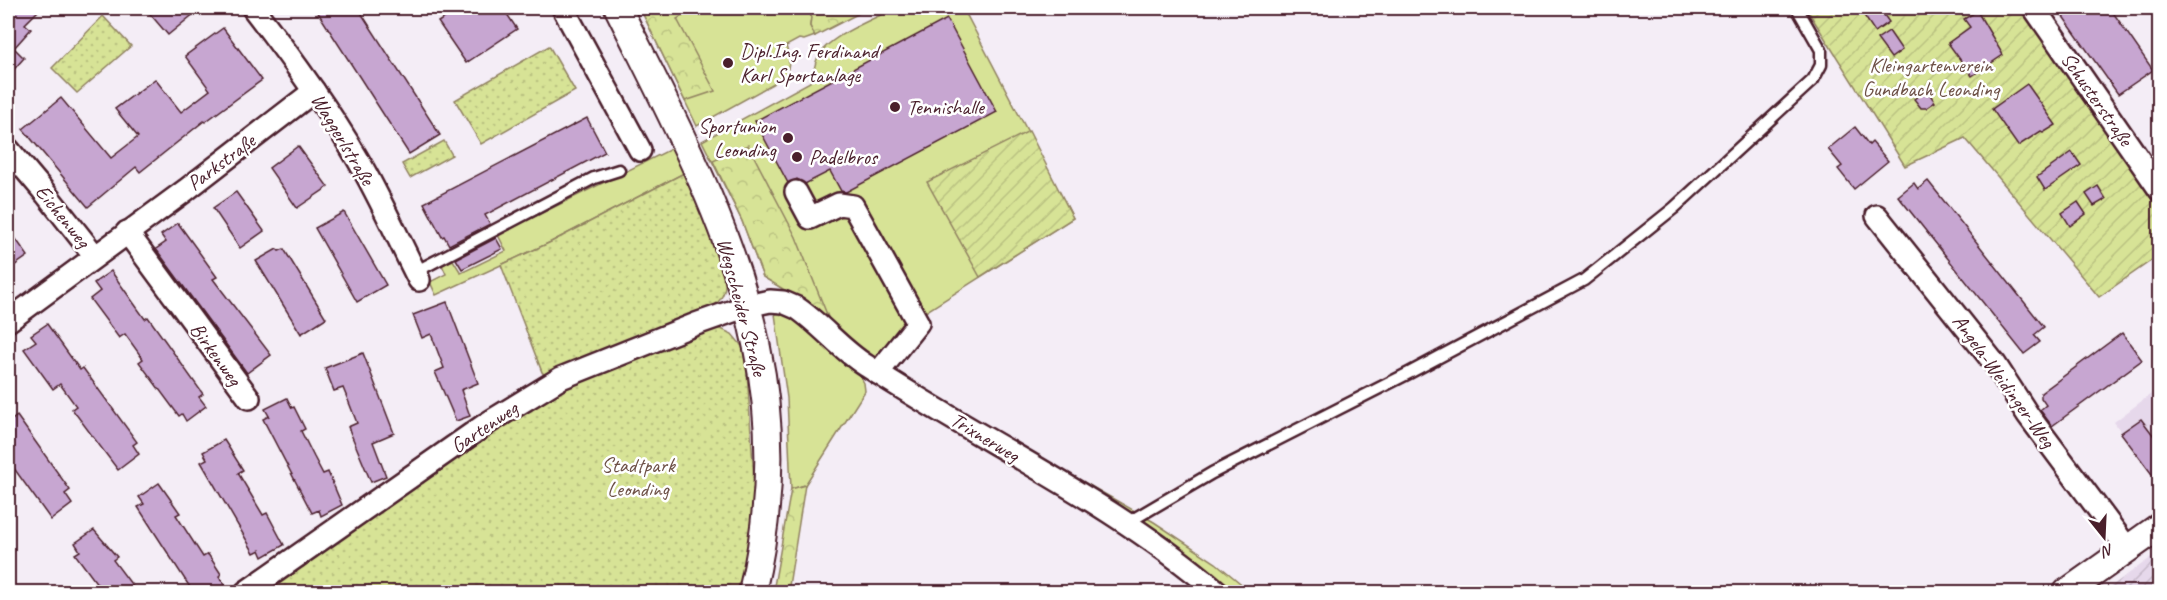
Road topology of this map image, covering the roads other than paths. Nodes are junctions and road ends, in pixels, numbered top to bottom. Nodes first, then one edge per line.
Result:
1 (253, 8) edge
2 (563, 8) edge
3 (618, 8) edge
4 (1797, 8) edge
5 (2034, 8) edge
6 (314, 91) junction
7 (8, 149) edge
8 (640, 150) dead end
9 (619, 170) dead end
10 (2160, 190) edge
11 (796, 192) dead end
12 (1877, 216) dead end
13 (127, 232) junction
14 (95, 256) junction
15 (417, 276) joint
16 (747, 306) junction
17 (8, 321) edge
18 (878, 373) junction
19 (249, 398) dead end
20 (1127, 523) junction
21 (2160, 526) edge
22 (2128, 549) junction
23 (246, 592) edge
24 (752, 592) edge
25 (1218, 592) edge
26 (2067, 592) edge

1 - 6 street, Waggerlstraße
2 - 8 street
3 - 16 street, Wegscheider Straße
4 - 20 lane
5 - 10 street, Schusterstraße
6 - 13 street, Parkstraße
6 - 15 street, Waggerlstraße
7 - 14 street, Eichenweg
9 - 15 lane
11 - 18 street
12 - 22 street, Angela-Weidinger-Weg
13 - 14 street, Parkstraße
13 - 19 street, Birkenweg
14 - 17 street, Parkstraße
16 - 18 street, Trixnerweg
16 - 23 street, Gartenweg
16 - 24 street, Wegscheider Straße
18 - 20 street, Trixnerweg
20 - 25 street, Trixnerweg
21 - 22 street
22 - 26 street

